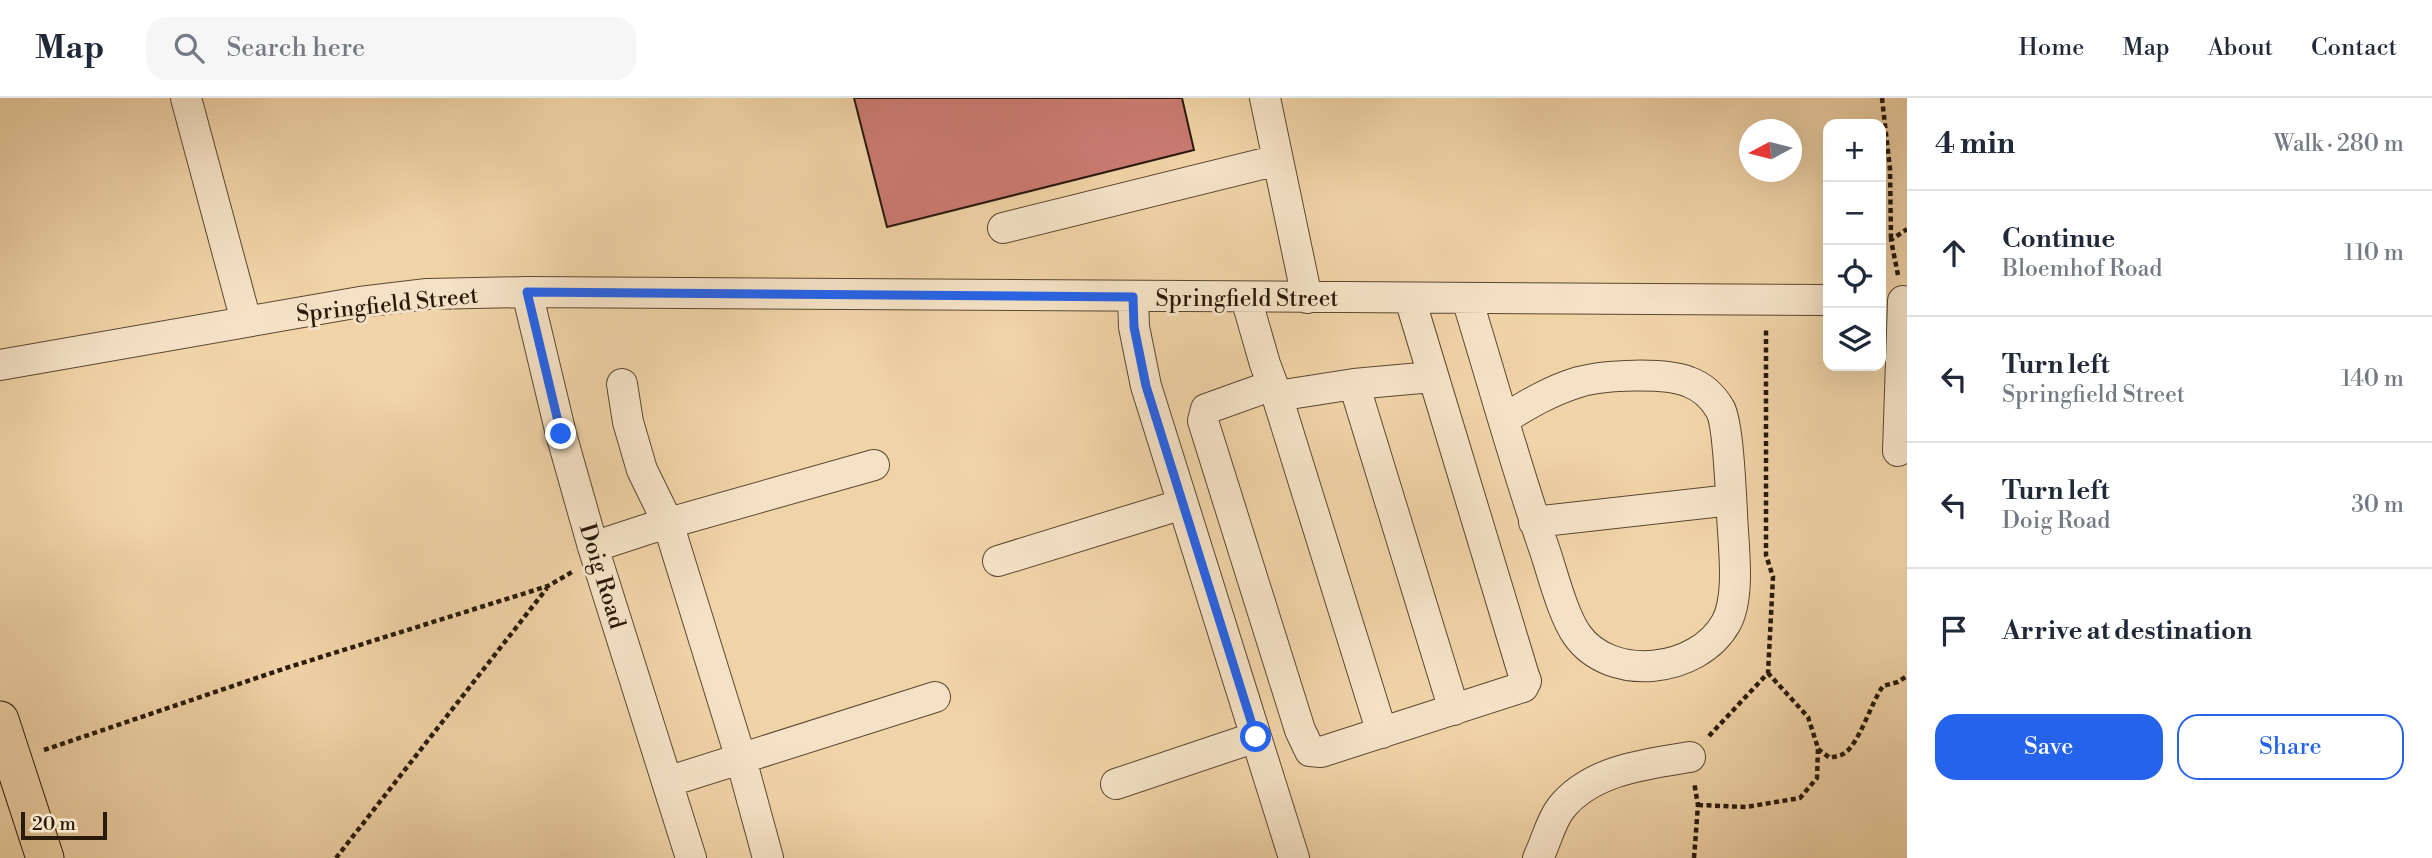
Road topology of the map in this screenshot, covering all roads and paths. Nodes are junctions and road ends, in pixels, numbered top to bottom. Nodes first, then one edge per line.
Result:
1 (186, 98) edge
2 (1265, 98) edge
3 (1882, 98) edge
4 (1278, 160) junction
5 (1003, 228) dead end
6 (1907, 229) edge
7 (1891, 240) junction
8 (527, 292) junction
9 (1133, 297) junction
10 (1246, 298) junction
11 (1307, 298) junction
12 (1410, 299) junction
13 (1467, 299) junction
14 (1823, 300) edge
15 (1897, 301) edge
16 (246, 321) junction
17 (0, 365) edge
18 (1432, 377) junction
19 (622, 384) dead end
20 (1354, 384) junction
21 (1275, 391) junction
22 (1504, 419) junction
23 (1898, 452) dead end
24 (874, 465) dead end
25 (1731, 500) junction
26 (1183, 504) junction
27 (1534, 522) junction
28 (668, 523) junction
29 (595, 552) junction
30 (998, 561) dead end
31 (548, 586) junction
32 (1768, 673) dead end
33 (1907, 676) edge
34 (936, 697) dead end
35 (1454, 709) junction
36 (0, 720) edge
37 (1382, 733) junction
38 (1256, 737) junction
39 (1818, 748) junction
40 (1690, 757) dead end
41 (741, 759) junction
42 (14, 761) junction
43 (667, 782) junction
44 (1116, 784) dead end
45 (1698, 805) dead end
46 (45, 858) edge
47 (337, 858) edge
48 (691, 858) edge
49 (768, 858) edge
50 (1294, 858) edge
51 (1538, 858) edge

1 - 16 street
2 - 4 street
3 - 7 path
4 - 5 street
4 - 11 street
6 - 7 path
7 - 15 path
8 - 9 street, Springfield Street
8 - 16 street, Springfield Street
8 - 29 street, Doig Road
9 - 10 street, Springfield Street
9 - 26 street
10 - 11 street, Springfield Street
10 - 21 street
11 - 12 street, Springfield Street
12 - 13 street, Springfield Street
12 - 18 street
13 - 14 street, Springfield Street
13 - 22 street
15 - 23 street
16 - 17 street, Springfield Street
18 - 20 street
18 - 35 street
19 - 28 street
20 - 21 street
20 - 35 street
21 - 37 street
21 - 37 street
22 - 25 street
22 - 27 street
24 - 28 street
25 - 27 street
25 - 27 street
26 - 30 street
26 - 38 street
28 - 29 street
28 - 41 street
29 - 31 path
29 - 43 street, Doig Road
31 - 42 path
31 - 47 path
32 - 39 path
33 - 39 path
34 - 41 street
35 - 37 street
36 - 42 main road
38 - 44 street
38 - 50 street
39 - 45 path
40 - 51 street
41 - 43 street
41 - 49 street
42 - 46 main road
43 - 48 street, Doig Road

